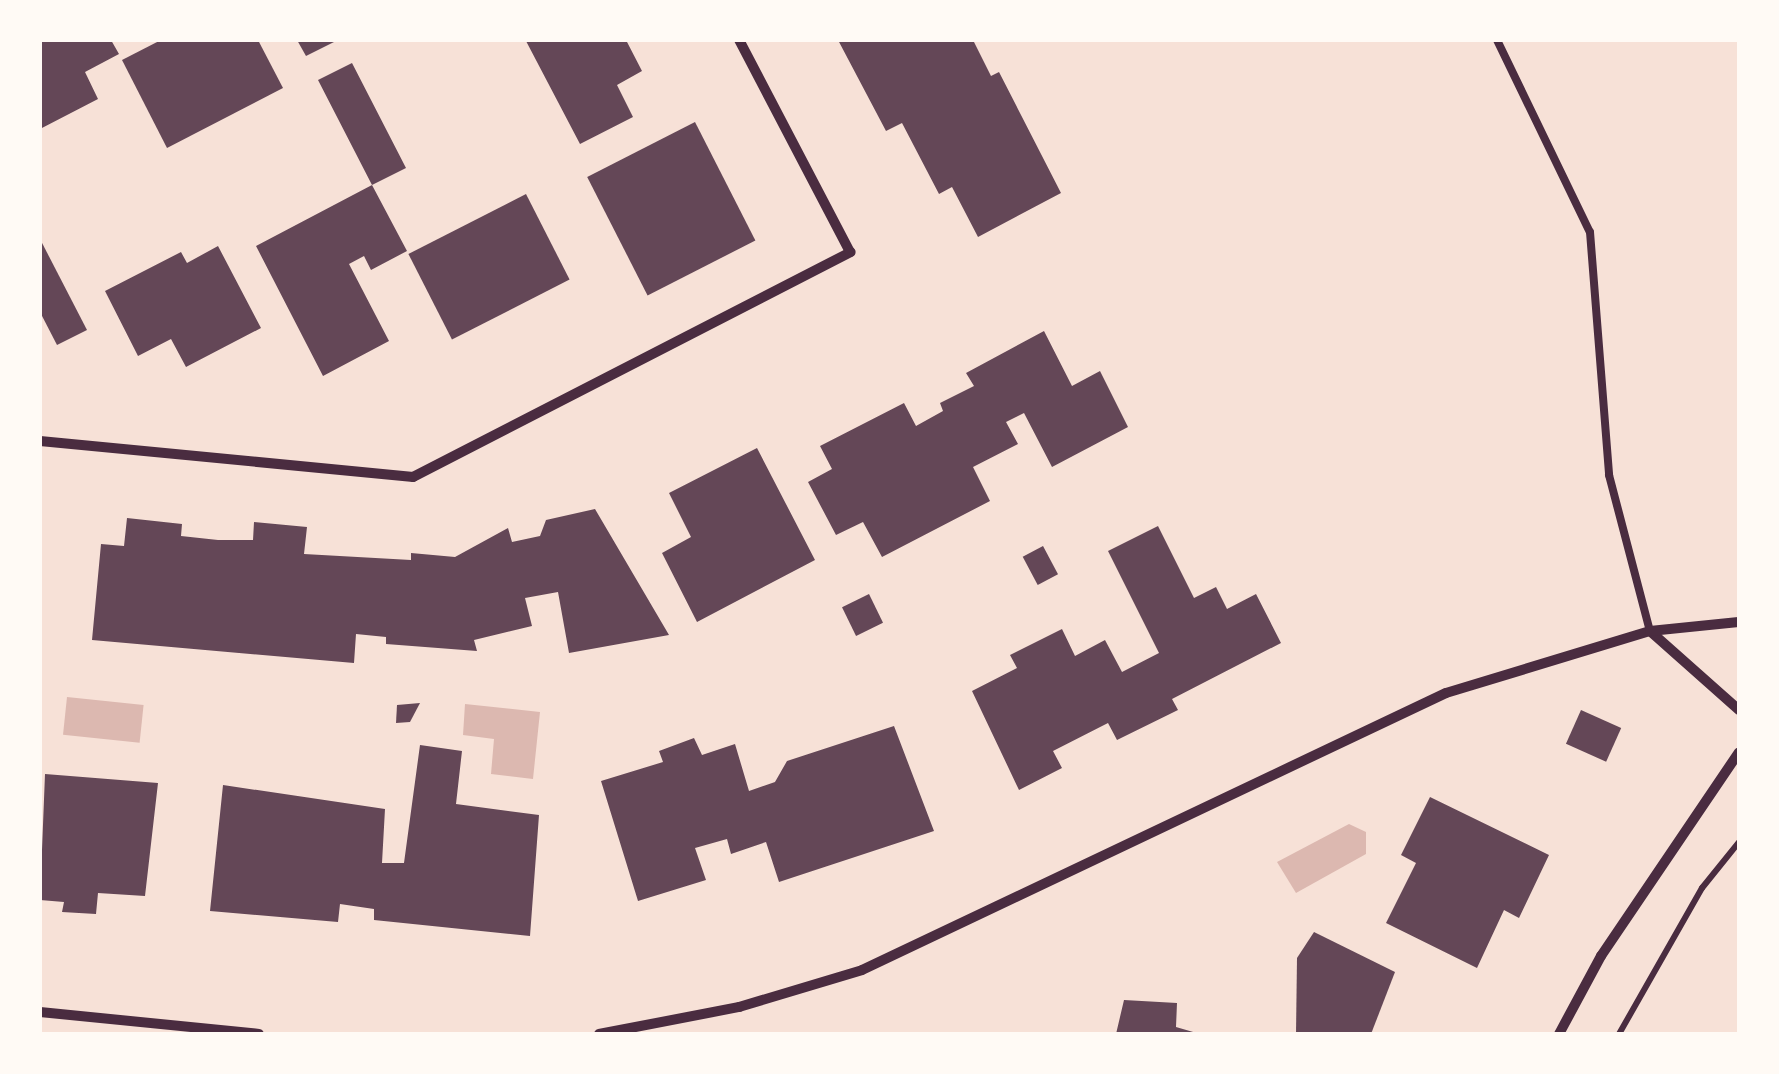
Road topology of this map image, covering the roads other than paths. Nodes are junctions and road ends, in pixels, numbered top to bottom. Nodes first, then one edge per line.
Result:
1 (739, 40) edge
2 (1498, 40) edge
3 (40, 440) edge
4 (1739, 622) edge
5 (1650, 631) junction
6 (1739, 710) edge
7 (1739, 752) edge
8 (40, 1012) edge
9 (258, 1034) edge
10 (598, 1034) edge
11 (1560, 1034) edge

1 - 3 street
2 - 5 lane
4 - 5 street
5 - 6 street
5 - 10 street
7 - 11 street
8 - 9 street

